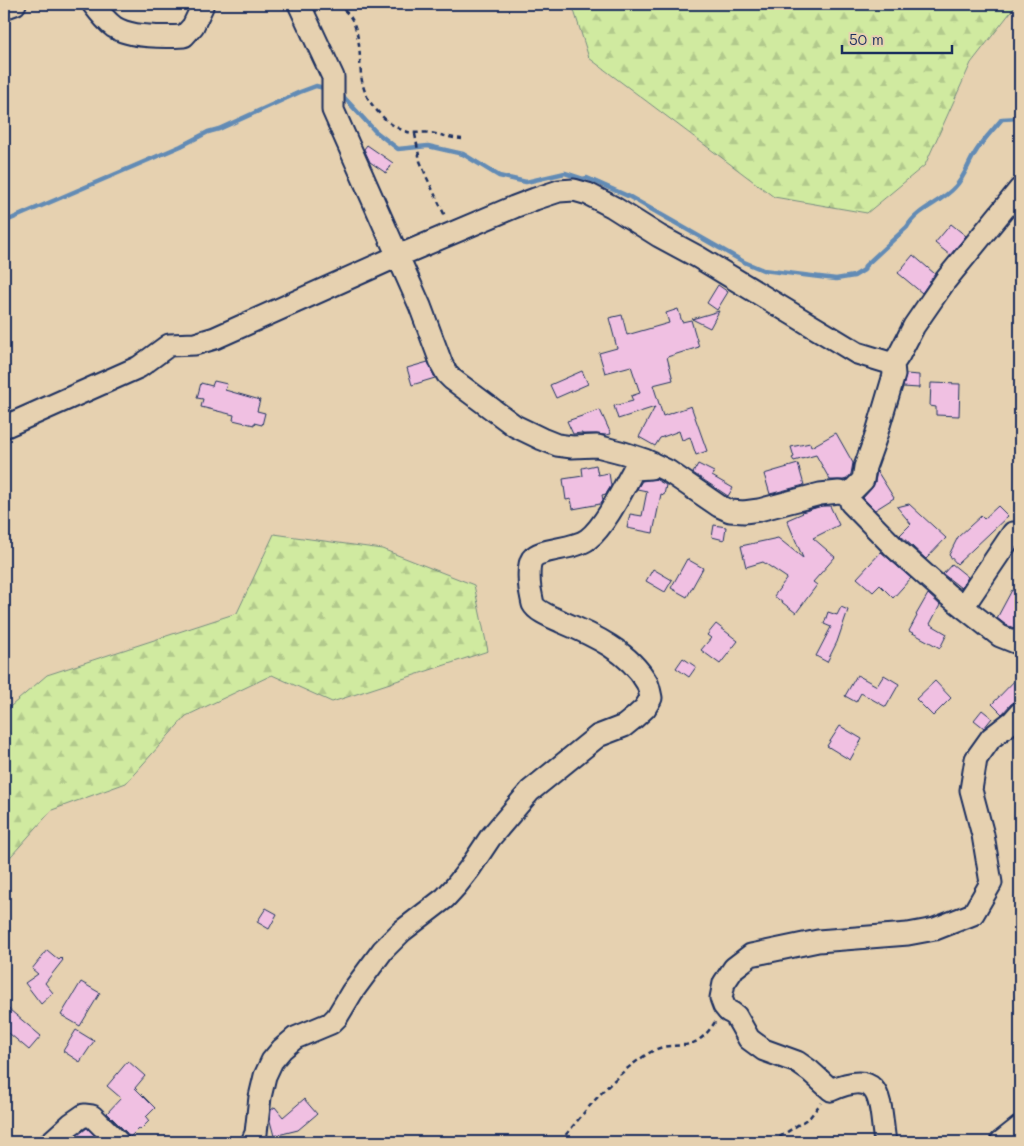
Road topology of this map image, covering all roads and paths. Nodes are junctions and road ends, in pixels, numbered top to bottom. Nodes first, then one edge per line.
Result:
1 (15, 4) edge
2 (93, 4) edge
3 (202, 4) edge
4 (299, 4) edge
5 (337, 4) edge
6 (4, 8) edge
7 (414, 134) junction
8 (462, 139) dead end
9 (1020, 188) edge
10 (453, 233) junction
11 (398, 256) junction
12 (893, 364) junction
13 (4, 427) edge
14 (652, 463) junction
15 (849, 494) junction
16 (1020, 537) edge
17 (963, 606) junction
18 (1020, 644) edge
19 (1020, 713) edge
20 (728, 1011) junction
21 (831, 1090) junction
22 (1020, 1126) edge
23 (52, 1142) edge
24 (118, 1142) edge
25 (252, 1142) edge
26 (560, 1142) edge
27 (772, 1142) edge
28 (885, 1142) edge
29 (1001, 1142) edge

1 - 6 street
2 - 3 street
4 - 11 street
5 - 7 path
7 - 8 path
7 - 10 path
9 - 12 street
10 - 11 street
10 - 12 street
11 - 13 street
11 - 14 street
12 - 15 street
14 - 15 street
14 - 25 street
15 - 17 street
16 - 17 street
17 - 18 street
19 - 20 street
20 - 21 street
20 - 26 path
21 - 27 path
21 - 28 street
22 - 29 street
23 - 24 street

